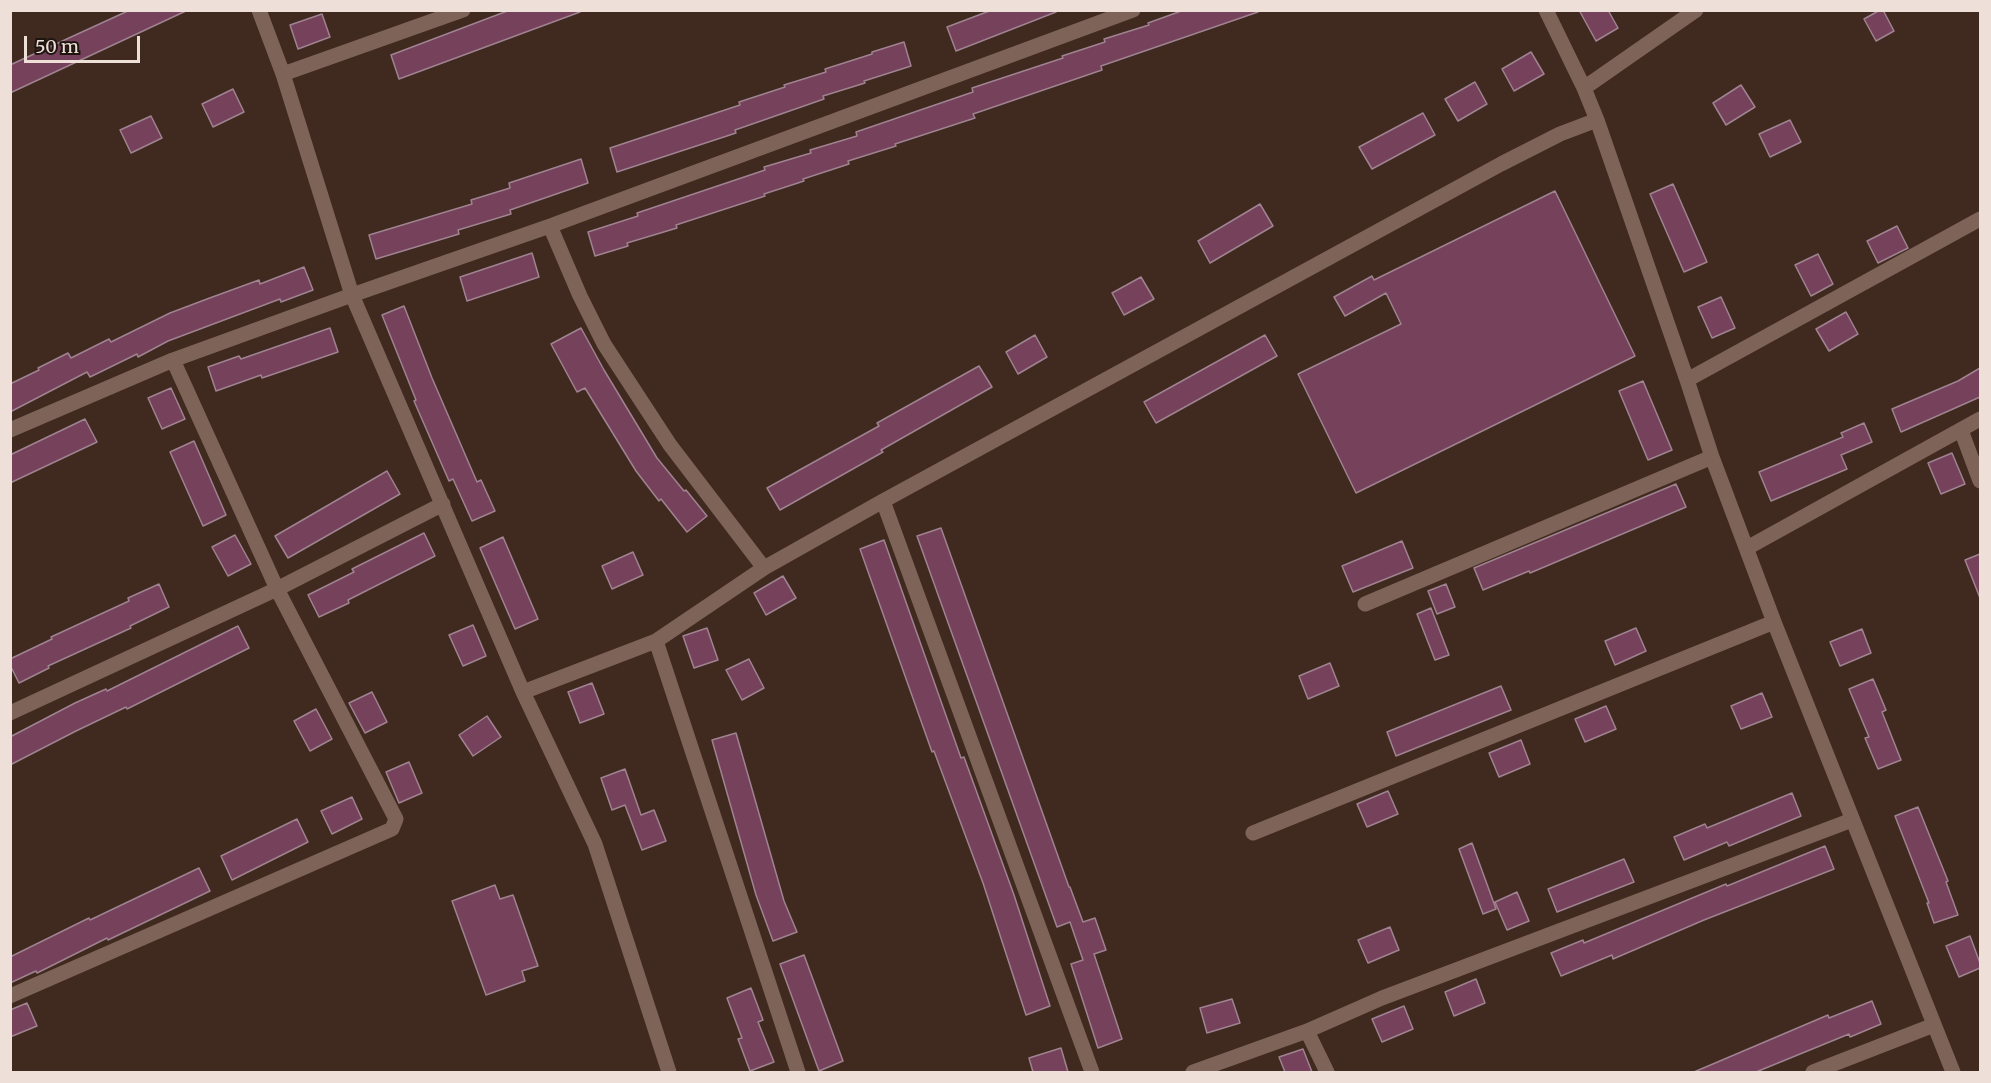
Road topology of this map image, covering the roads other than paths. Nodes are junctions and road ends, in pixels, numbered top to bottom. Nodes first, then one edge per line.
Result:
1 (259, 10) edge
2 (463, 10) edge
3 (1133, 10) edge
4 (1546, 10) edge
5 (1696, 10) edge
6 (283, 74) junction
7 (1584, 88) junction
8 (1597, 120) junction
9 (1980, 219) edge
10 (550, 226) junction
11 (352, 295) junction
12 (173, 360) junction
13 (1687, 380) junction
14 (1980, 419) edge
15 (10, 430) edge
16 (1961, 430) junction
17 (1712, 457) junction
18 (1980, 481) edge
19 (883, 501) junction
20 (442, 504) junction
21 (1747, 548) junction
22 (764, 568) junction
23 (277, 589) junction
24 (1365, 604) dead end
25 (1774, 622) junction
26 (656, 641) junction
27 (523, 692) junction
28 (10, 713) edge
29 (1852, 820) junction
30 (1253, 833) dead end
31 (10, 996) edge
32 (1934, 1025) junction
33 (1307, 1031) junction
34 (669, 1072) edge
35 (798, 1072) edge
36 (1092, 1072) edge
37 (1193, 1072) edge
38 (1327, 1072) edge
39 (1813, 1072) edge
40 (1953, 1072) edge

1 - 6 street
2 - 6 street
3 - 10 street
4 - 7 street
5 - 7 street
6 - 11 street
7 - 8 street
8 - 13 street
8 - 19 street
9 - 13 street
10 - 11 street
10 - 22 street
11 - 12 street
11 - 20 street
12 - 15 street
12 - 23 street
13 - 17 street
14 - 16 street
16 - 18 street
16 - 21 street
17 - 21 street
17 - 24 street
19 - 22 street
19 - 36 street
20 - 23 street
20 - 27 street
21 - 25 street
22 - 26 street
23 - 28 street
23 - 31 street
25 - 29 street
25 - 30 street
26 - 27 street
26 - 35 street
27 - 34 street
29 - 32 street
29 - 33 street
32 - 39 street
32 - 40 street
33 - 37 street
33 - 38 street

